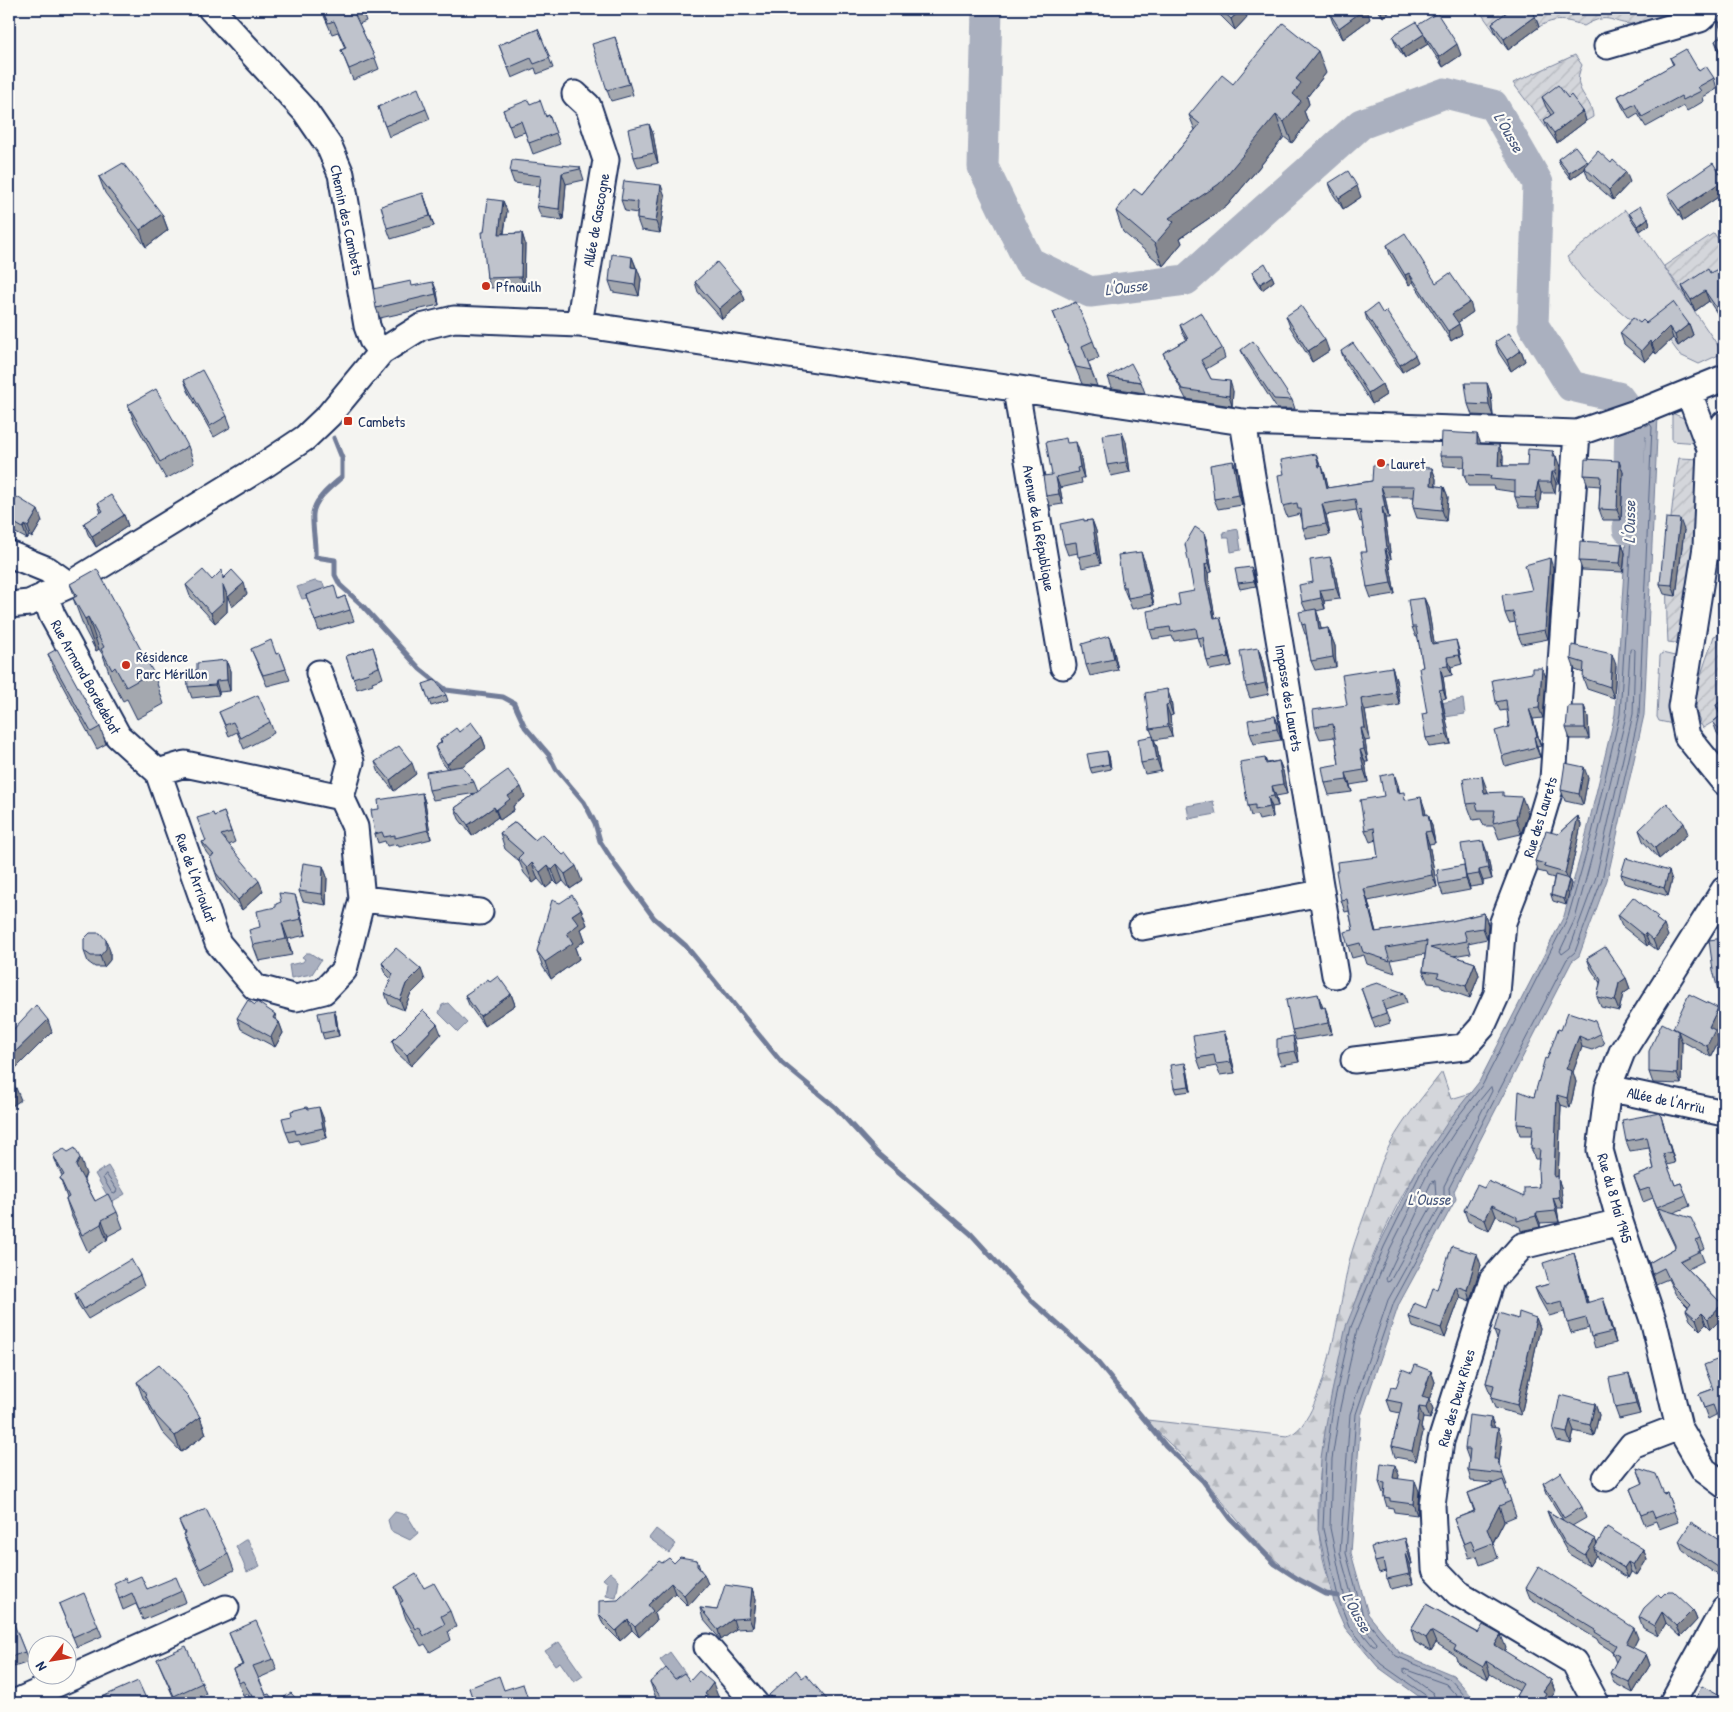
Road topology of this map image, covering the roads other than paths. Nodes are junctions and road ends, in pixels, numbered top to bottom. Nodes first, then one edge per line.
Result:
1 (211, 9) edge
2 (1710, 9) edge
3 (1607, 46) dead end
4 (575, 94) dead end
5 (579, 324) junction
6 (381, 352) junction
7 (1724, 378) edge
8 (1016, 390) junction
9 (1689, 393) junction
10 (1243, 422) junction
11 (1724, 424) edge
12 (1577, 432) junction
13 (1710, 449) junction
14 (9, 554) edge
15 (68, 584) junction
16 (45, 596) junction
17 (9, 605) edge
18 (1063, 666) dead end
19 (319, 672) dead end
20 (158, 772) junction
21 (1724, 782) edge
22 (341, 797) junction
23 (1724, 890) edge
24 (1321, 893) junction
25 (362, 899) junction
26 (480, 912) dead end
27 (1142, 927) dead end
28 (1335, 975) dead end
29 (1354, 1060) dead end
30 (1608, 1088) junction
31 (1724, 1113) edge
32 (1620, 1222) junction
33 (1679, 1428) junction
34 (1606, 1478) dead end
35 (1724, 1485) edge
36 (226, 1608) dead end
37 (1724, 1609) edge
38 (707, 1647) dead end
39 (14, 1703) edge
40 (755, 1703) edge
41 (1596, 1703) edge
42 (1672, 1703) edge

1 - 6 street, Chemin des Cambets
2 - 3 street
4 - 5 street, Allée de Gascogne
5 - 6 street
5 - 8 street
6 - 15 street
7 - 9 street
8 - 10 street
8 - 18 street, Avenue de la République
9 - 12 street
9 - 13 street
10 - 12 street
10 - 24 street, Impasse des Laurets
11 - 13 street
12 - 29 street, Rue des Laurets
13 - 21 street
14 - 15 street
15 - 16 street
16 - 17 street
16 - 20 street, Rue Armand Bordedebat
19 - 22 street
20 - 22 street
20 - 25 street, Rue de l'Arrioulat
22 - 25 street, Rue de l'Arrioulat
23 - 30 street, Rue du 8 Mai 1945
24 - 27 street
24 - 28 street, Impasse des Laurets
25 - 26 street
30 - 31 street, Allée de l'Arrïu
30 - 32 street, Rue du 8 Mai 1945
32 - 33 street, Rue du 8 Mai 1945
32 - 41 street, Rue des Deux Rives
33 - 34 street
33 - 35 street, Rue du 8 Mai 1945
36 - 39 street
37 - 42 street
38 - 40 street

